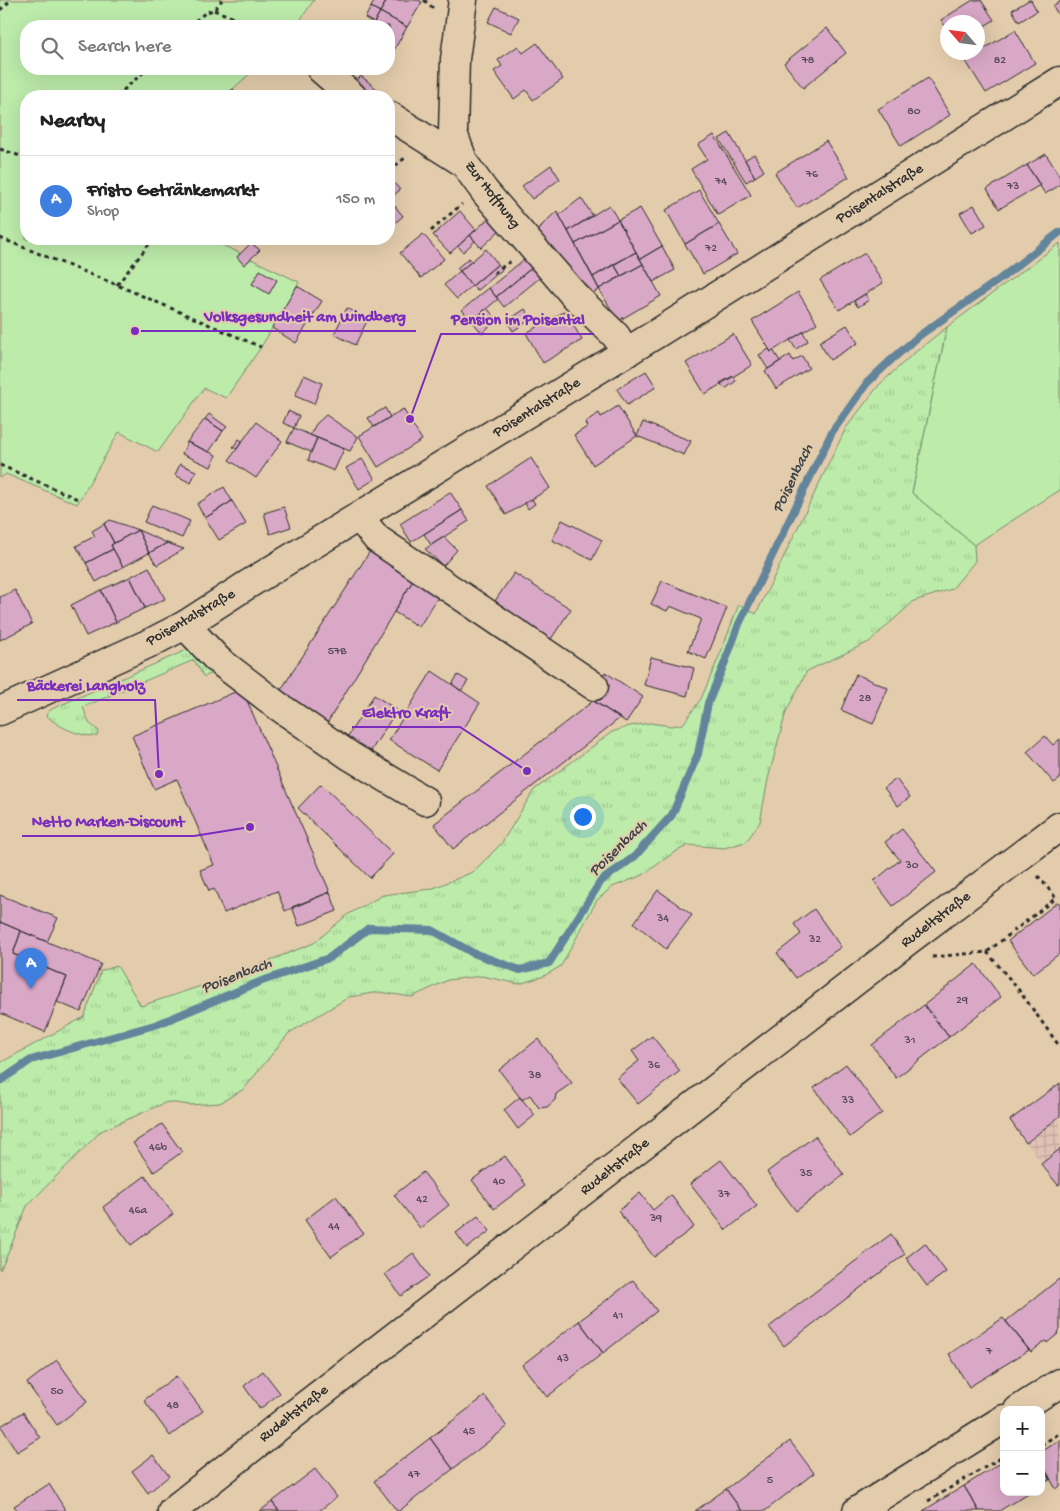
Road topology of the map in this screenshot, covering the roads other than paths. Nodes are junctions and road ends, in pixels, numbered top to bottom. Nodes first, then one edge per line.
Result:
1 (463, 0) edge
2 (328, 75) edge
3 (1060, 81) edge
4 (345, 90) edge
5 (395, 120) edge
6 (464, 163) junction
7 (626, 353) junction
8 (360, 517) junction
9 (185, 625) junction
10 (594, 686) dead end
11 (0, 711) edge
12 (425, 801) dead end
13 (1060, 826) edge
14 (1060, 1383) edge
15 (1024, 1406) edge
16 (1000, 1422) edge
17 (172, 1511) edge
18 (857, 1511) edge

1 - 6 street, Zur Hoffnung
2 - 4 street
3 - 7 street, Poisentalstraße
5 - 6 street
6 - 7 street, Zur Hoffnung
7 - 8 street, Poisentalstraße
8 - 9 street, Poisentalstraße
8 - 10 street
9 - 11 street, Poisentalstraße
9 - 12 street
13 - 17 street, Rudeltstraße
14 - 15 street
16 - 18 street

